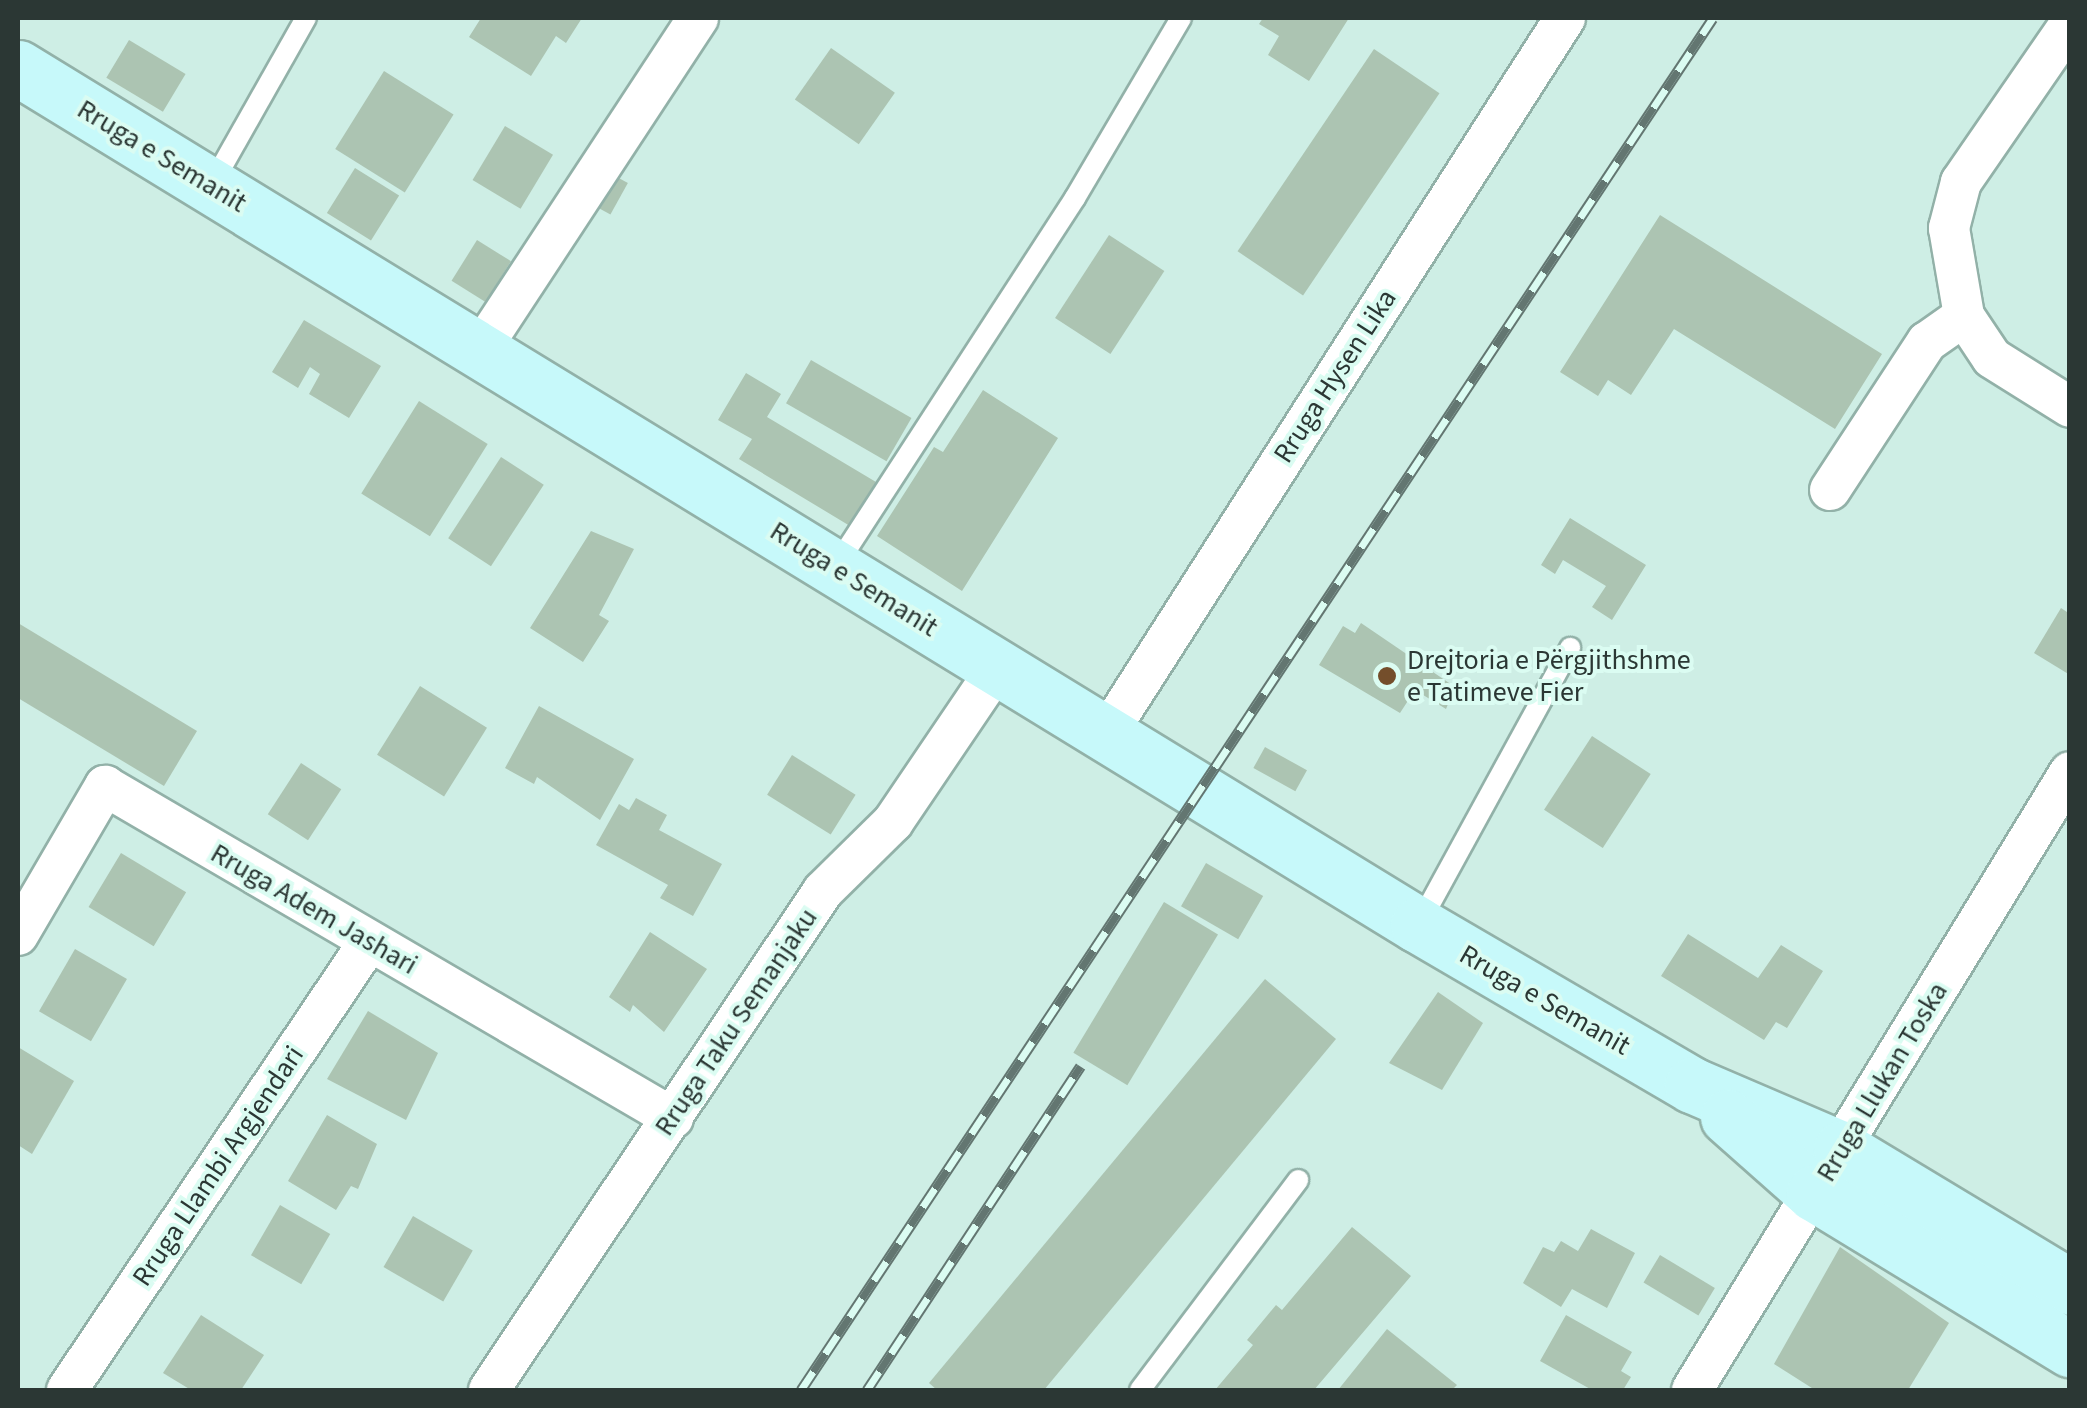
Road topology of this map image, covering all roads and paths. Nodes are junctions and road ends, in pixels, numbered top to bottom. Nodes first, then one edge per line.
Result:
1 (306, 18) edge
2 (698, 18) edge
3 (1181, 18) edge
4 (1565, 18) edge
5 (2070, 24) edge
6 (18, 68) edge
7 (211, 186) junction
8 (1964, 316) junction
9 (480, 350) junction
10 (2070, 407) edge
11 (1830, 490) dead end
12 (835, 567) junction
13 (1570, 648) dead end
14 (998, 667) junction
15 (1106, 735) junction
16 (2063, 798) edge
17 (35, 874) edge
18 (1418, 925) junction
19 (18, 935) edge
20 (369, 942) junction
21 (673, 1118) junction
22 (1828, 1171) junction
23 (1298, 1180) dead end
24 (2070, 1287) edge
25 (2070, 1349) edge
26 (67, 1390) edge
27 (489, 1390) edge
28 (1140, 1390) edge
29 (1692, 1390) edge

1 - 7 lane
2 - 9 street
3 - 12 lane
4 - 15 street, Rruga Hysen Lika
5 - 8 street
6 - 7 main road, Rruga e Semanit
7 - 9 main road, Rruga e Semanit
8 - 10 street
8 - 11 street
9 - 12 main road, Rruga e Semanit
12 - 14 main road, Rruga e Semanit
13 - 18 lane
14 - 15 main road, Rruga e Semanit
14 - 21 street, Rruga Taku Semanjaku
15 - 18 main road, Rruga e Semanit
16 - 22 street, Rruga Llukan Toska
17 - 19 street, Rruga Adem Jashari
17 - 20 street, Rruga Adem Jashari
18 - 22 main road, Rruga e Semanit
20 - 21 street, Rruga Adem Jashari
20 - 26 street, Rruga Llambi Argjendari
21 - 27 street, Rruga Taku Semanjaku
22 - 24 main road, Rruga e Semanit
22 - 25 main road, Rruga e Semanit
22 - 29 street, Rruga Llukan Toska
23 - 28 lane

